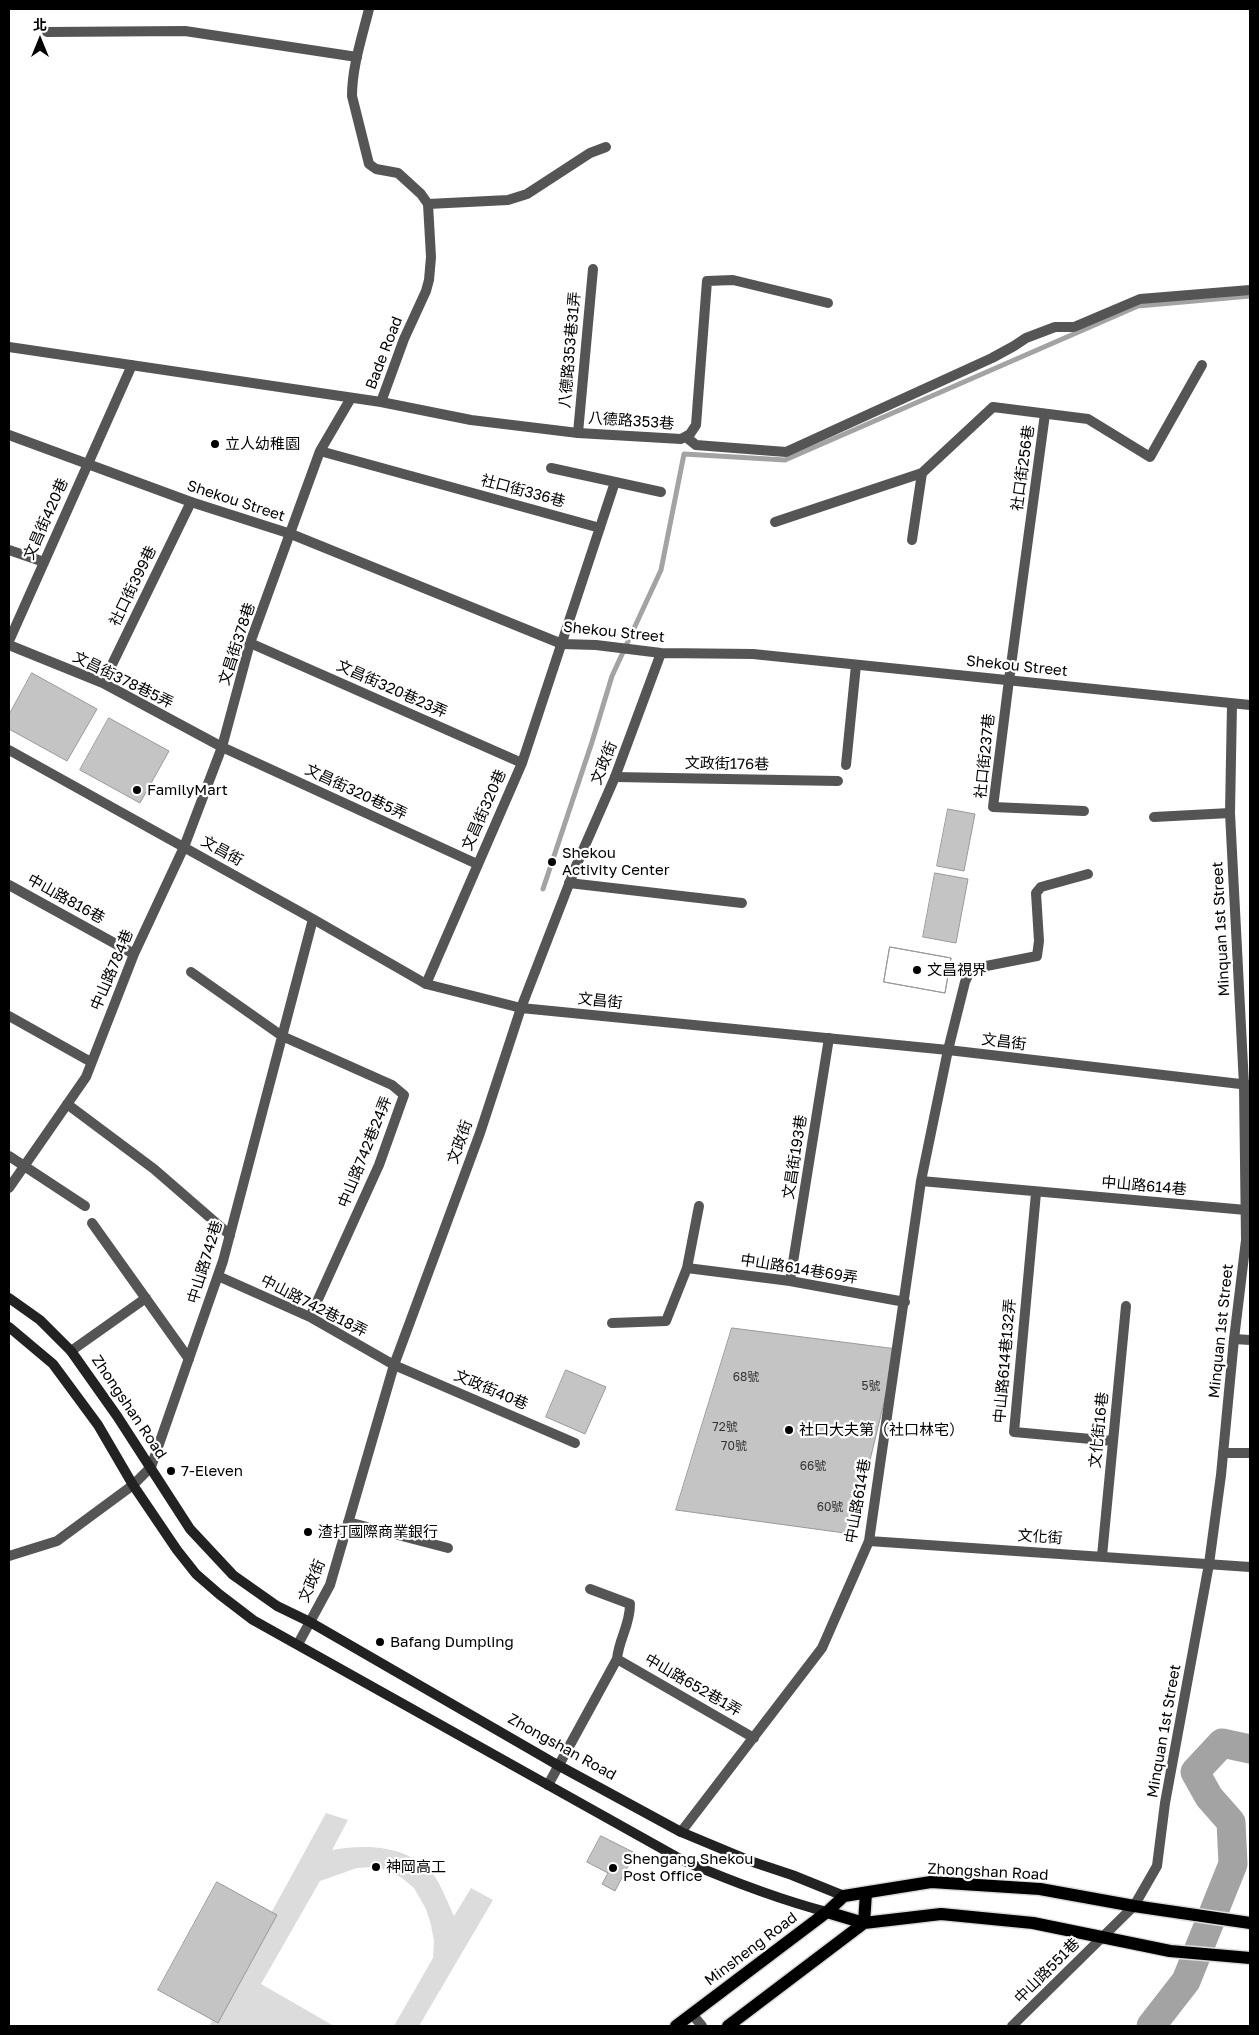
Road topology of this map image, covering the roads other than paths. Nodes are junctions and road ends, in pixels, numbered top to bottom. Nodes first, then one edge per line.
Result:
1 (369, 9) edge
2 (47, 32) dead end
3 (357, 57) junction
4 (606, 147) dead end
5 (428, 204) junction
6 (593, 270) dead end
7 (1250, 290) edge
8 (828, 303) dead end
9 (9, 347) edge
10 (132, 366) junction
11 (1202, 366) dead end
12 (351, 398) junction
13 (381, 402) junction
14 (1046, 414) junction
15 (578, 432) junction
16 (9, 435) edge
17 (686, 437) junction
18 (320, 451) junction
19 (87, 464) junction
20 (550, 468) dead end
21 (922, 473) junction
22 (615, 482) junction
23 (661, 492) dead end
24 (191, 502) junction
25 (775, 522) dead end
26 (600, 528) junction
27 (291, 534) junction
28 (912, 540) dead end
29 (9, 550) edge
30 (44, 562) junction
31 (9, 641) edge
32 (250, 643) junction
33 (562, 644) junction
34 (9, 645) edge
35 (661, 653) junction
36 (856, 665) junction
37 (1008, 680) junction
38 (103, 683) junction
39 (1232, 704) junction
40 (1250, 706) edge
41 (222, 747) junction
42 (9, 750) edge
43 (522, 763) junction
44 (846, 766) dead end
45 (615, 777) junction
46 (838, 781) dead end
47 (1084, 812) dead end
48 (1230, 812) junction
49 (1154, 817) dead end
50 (184, 847) junction
51 (477, 864) junction
52 (1088, 874) dead end
53 (569, 883) junction
54 (9, 885) edge
55 (742, 903) dead end
56 (313, 919) junction
57 (134, 954) junction
58 (191, 972) dead end
59 (426, 984) junction
60 (521, 1008) junction
61 (9, 1016) edge
62 (282, 1036) junction
63 (829, 1038) junction
64 (948, 1050) junction
65 (91, 1062) junction
66 (1247, 1085) edge
67 (67, 1104) junction
68 (9, 1156) edge
69 (25, 1165) junction
70 (921, 1182) junction
71 (9, 1188) edge
72 (1036, 1192) junction
73 (85, 1206) dead end
74 (699, 1206) dead end
75 (1246, 1210) junction
76 (92, 1222) dead end
77 (1250, 1228) edge
78 (230, 1235) junction
79 (1246, 1240) junction
80 (687, 1268) junction
81 (218, 1276) junction
82 (790, 1281) junction
83 (9, 1298) edge
84 (146, 1298) junction
85 (905, 1302) junction
86 (1126, 1306) dead end
87 (310, 1317) junction
88 (612, 1323) dead end
89 (9, 1327) edge
90 (1234, 1339) junction
91 (1250, 1340) edge
92 (71, 1351) junction
93 (189, 1359) junction
94 (394, 1365) junction
95 (1113, 1440) junction
96 (575, 1443) dead end
97 (1223, 1453) junction
98 (1250, 1453) edge
99 (150, 1467) junction
100 (133, 1485) junction
101 (348, 1522) junction
102 (869, 1541) junction
103 (448, 1548) dead end
104 (9, 1556) edge
105 (1102, 1556) junction
106 (1209, 1564) junction
107 (1250, 1567) edge
108 (590, 1589) dead end
109 (310, 1622) junction
110 (298, 1644) junction
111 (617, 1659) junction
112 (754, 1738) junction
113 (559, 1765) junction
114 (548, 1785) junction
115 (682, 1832) junction
116 (866, 1893) junction
117 (844, 1896) junction
118 (1134, 1906) junction
119 (827, 1912) junction
120 (864, 1923) junction
121 (1250, 1923) edge
122 (1103, 1937) junction
123 (1250, 1958) edge
124 (692, 2014) junction
125 (676, 2026) edge
126 (702, 2026) edge
127 (728, 2026) edge
128 (1012, 2026) edge

1 - 3 street
2 - 3 street
3 - 5 street
4 - 5 street
5 - 13 street, Bade Road
6 - 15 street, 八德路353巷31弄
7 - 17 street
8 - 17 street, 八德路353巷
9 - 10 street, Bade Road
10 - 12 street, Bade Road
10 - 19 street, 文昌街420巷
11 - 14 street
12 - 13 street, Bade Road
12 - 18 street, 文昌街378巷
13 - 15 street, 八德路353巷
14 - 21 street, 社口街256巷
14 - 37 street, 社口街256巷
15 - 17 street, 八德路353巷
16 - 19 street, Shekou Street
18 - 26 street, 社口街336巷
18 - 27 street, 文昌街378巷
19 - 24 street, Shekou Street
19 - 30 street, 文昌街420巷
20 - 22 street
21 - 25 street, 社口街256巷
21 - 28 street
22 - 23 street
22 - 26 street
24 - 27 street, Shekou Street
24 - 38 street, 社口街399巷
26 - 33 street
27 - 32 street, 文昌街378巷
27 - 33 street, Shekou Street
29 - 30 street
30 - 31 street, 文昌街420巷
32 - 41 street, 文昌街378巷
32 - 43 street, 文昌街320巷23弄
33 - 35 street, Shekou Street
33 - 43 street, 文昌街320巷
34 - 38 street, 文昌街378巷5弄
35 - 36 street, Shekou Street
35 - 45 street, 文政街
36 - 37 street, Shekou Street
36 - 44 street
37 - 39 street, Shekou Street
37 - 47 street, 社口街237巷
38 - 41 street, 文昌街378巷5弄
39 - 40 street, Shekou Street
39 - 48 street, Minquan 1st Street
41 - 50 street, 文昌街378巷
41 - 51 street, 文昌街320巷5弄
42 - 50 street, 文昌街
43 - 51 street, 文昌街320巷
45 - 46 street, 文政街176巷
45 - 53 street, 文政街
48 - 49 street
48 - 66 street, Minquan 1st Street
50 - 56 street, 文昌街
50 - 57 street, 中山路784巷
51 - 59 street, 文昌街320巷
52 - 64 street, 中山路614巷
53 - 55 street
53 - 60 street, 文政街
54 - 57 street, 中山路816巷
56 - 59 street, 文昌街
56 - 62 street, 中山路742巷
57 - 65 street, 中山路784巷
58 - 62 street
59 - 60 street, 文昌街
60 - 63 street, 文昌街
60 - 94 street, 文政街
61 - 65 street
62 - 78 street, 中山路742巷
62 - 87 street, 中山路742巷24弄
63 - 64 street, 文昌街
63 - 82 street, 文昌街193巷
64 - 66 street, 文昌街
64 - 70 street, 中山路614巷
65 - 67 street, 中山路784巷
66 - 75 street, Minquan 1st Street
67 - 69 street, 中山路784巷
67 - 78 street
68 - 69 street
69 - 71 street, 中山路784巷
69 - 73 street
70 - 72 street, 中山路614巷
70 - 85 street, 中山路614巷
72 - 75 street, 中山路614巷
72 - 95 street, 中山路614巷132弄
74 - 80 street
75 - 79 street, Minquan 1st Street
76 - 84 street
77 - 79 street
78 - 81 street, 中山路742巷
79 - 90 street, Minquan 1st Street
80 - 82 street, 中山路614巷69弄
80 - 88 street
81 - 87 street, 中山路742巷18弄
81 - 93 street, 中山路742巷
82 - 85 street, 中山路614巷69弄
83 - 92 street, Zhongshan Road
84 - 92 street
84 - 93 street
85 - 102 street, 中山路614巷
86 - 95 street, 文化街16巷
87 - 94 street, 中山路742巷18弄
89 - 100 street
90 - 91 street
90 - 97 street, Minquan 1st Street
92 - 99 street, Zhongshan Road
93 - 99 street, 中山路742巷
94 - 96 street, 文政街40巷
94 - 101 street, 文政街
95 - 105 street, 文化街16巷
97 - 98 street
97 - 106 street, Minquan 1st Street
99 - 100 street, 中山路742巷
99 - 109 street, Zhongshan Road
100 - 104 street, 中山路742巷
100 - 110 street
101 - 103 street
101 - 109 street, 文政街
102 - 105 street, 文化街
102 - 112 street, 中山路614巷
105 - 106 street, 文化街
106 - 107 street, 文化街
106 - 118 street, Minquan 1st Street
108 - 111 street
109 - 110 street, 文政街
109 - 113 street, Zhongshan Road
110 - 114 street
111 - 112 street, 中山路652巷1弄
111 - 113 street
112 - 115 street, 中山路614巷
113 - 114 street
113 - 115 street, Zhongshan Road
114 - 119 street
115 - 117 street, Zhongshan Road
116 - 117 main road, Zhongshan Road
116 - 118 main road, Zhongshan Road
116 - 120 main road
117 - 119 main road, Minsheng Road
118 - 121 main road, Zhongshan Road
118 - 122 street, Minquan 1st Street
119 - 120 main road
119 - 124 main road, Minsheng Road
120 - 122 main road
120 - 127 main road
122 - 123 main road
122 - 128 street, 中山路551巷
124 - 125 main road, Minsheng Road
124 - 126 street

